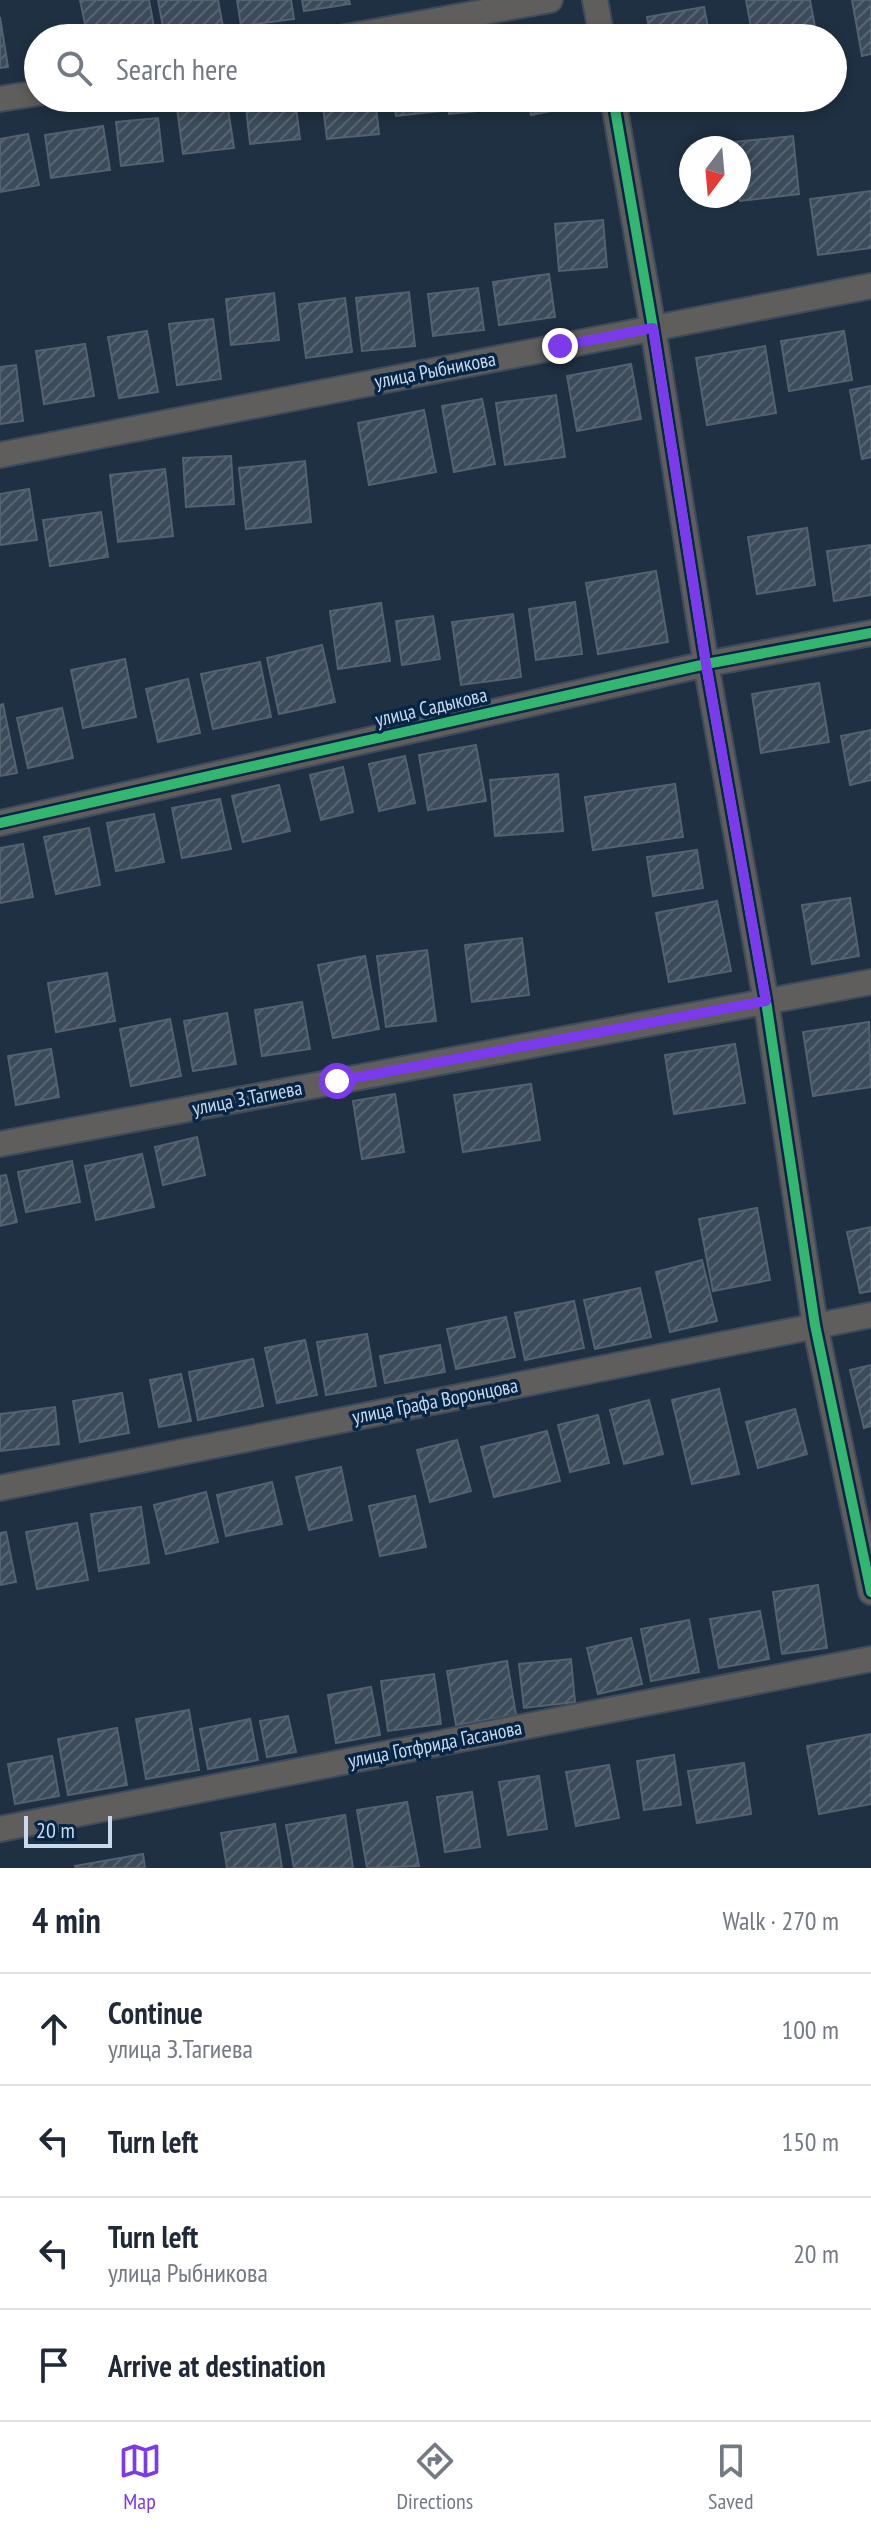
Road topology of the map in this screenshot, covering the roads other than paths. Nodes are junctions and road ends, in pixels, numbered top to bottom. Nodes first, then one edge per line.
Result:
1 (550, 0) edge
2 (595, 0) edge
3 (417, 24) edge
4 (599, 24) edge
5 (24, 95) edge
6 (0, 99) edge
7 (615, 112) edge
8 (871, 286) edge
9 (653, 328) junction
10 (0, 455) edge
11 (871, 633) edge
12 (706, 664) junction
13 (0, 823) edge
14 (871, 982) edge
15 (766, 1001) junction
16 (0, 1144) edge
17 (871, 1315) edge
18 (815, 1325) junction
19 (0, 1488) edge
20 (871, 1592) edge
21 (871, 1659) edge
22 (0, 1829) edge

1 - 3 street
2 - 4 street
5 - 6 street
7 - 9 street
8 - 9 street, улица Рыбникова
9 - 10 street, улица Рыбникова
9 - 12 street
11 - 12 street, улица Садыкова
12 - 13 street, улица Садыкова
12 - 15 street
14 - 15 street, улица З.Тагиева
15 - 16 street, улица З.Тагиева
15 - 18 street
17 - 18 street, улица Графа Воронцова
18 - 19 street, улица Графа Воронцова
18 - 20 street
21 - 22 street, улица Готфрида Гасанова

